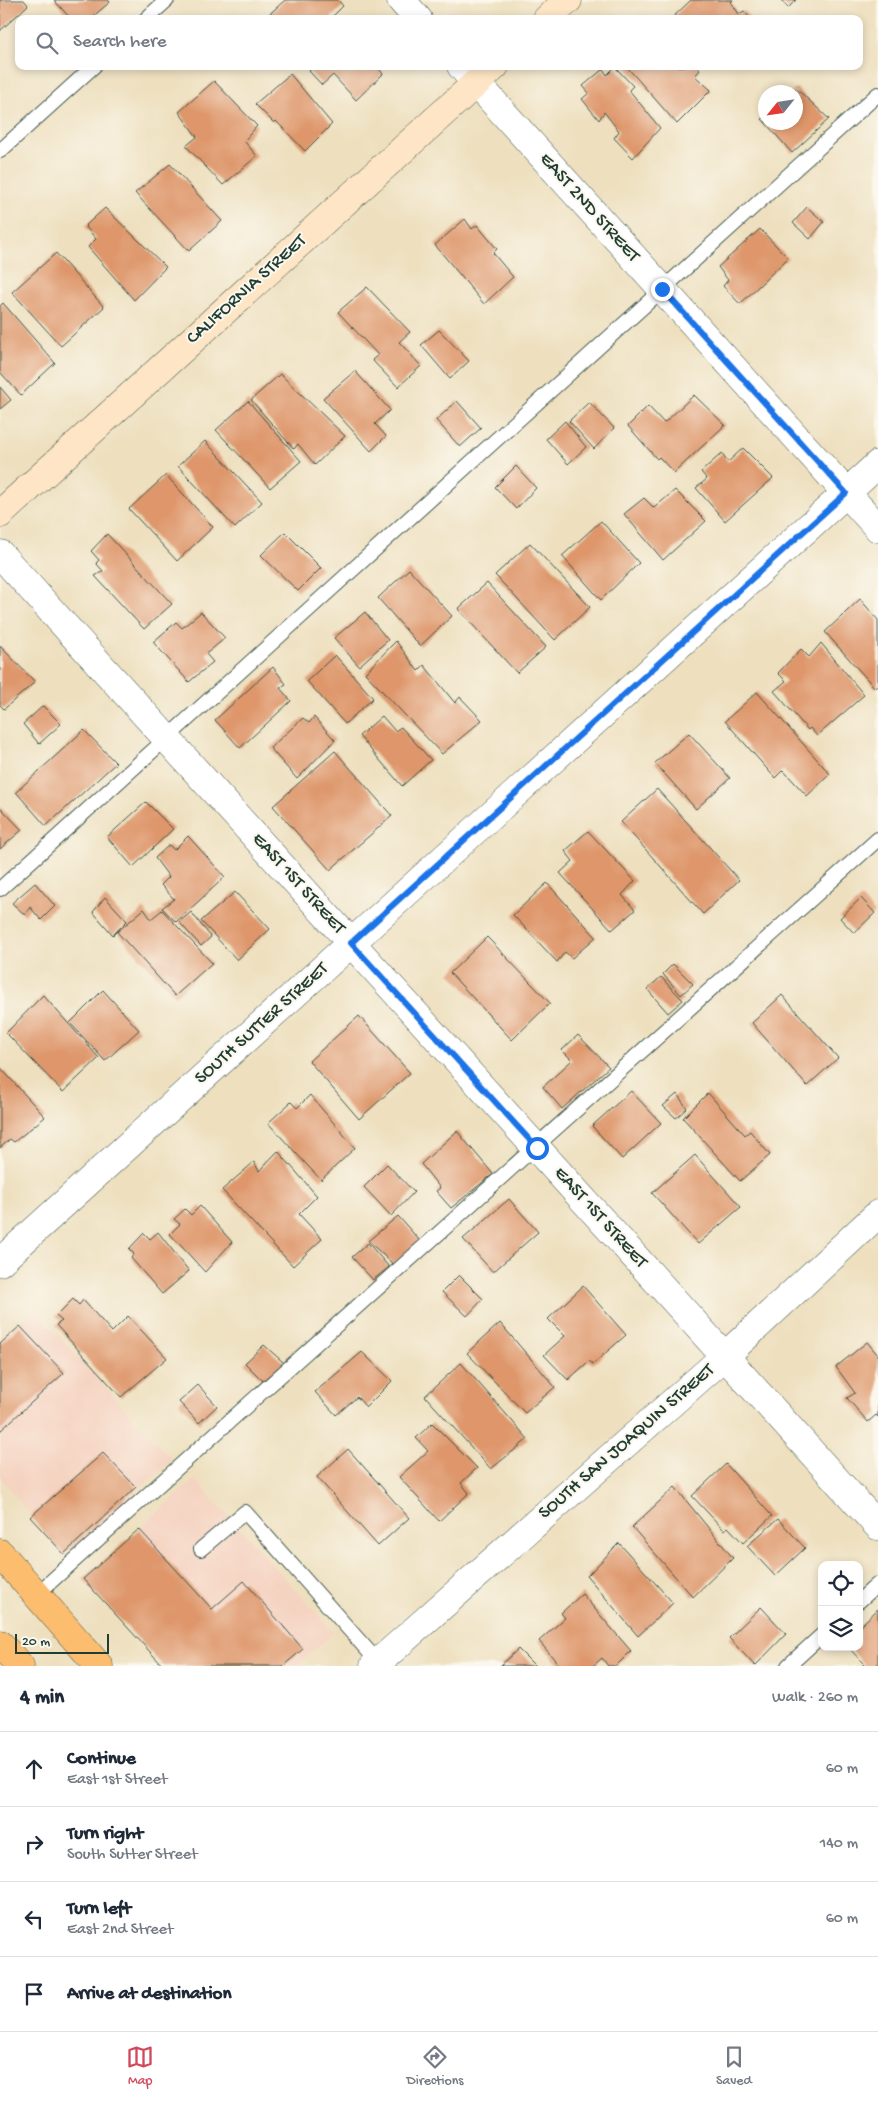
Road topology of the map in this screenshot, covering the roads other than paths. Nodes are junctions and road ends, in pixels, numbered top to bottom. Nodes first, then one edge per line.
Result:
1 (167, 0) edge
2 (401, 0) edge
3 (568, 0) edge
4 (150, 15) edge
5 (414, 15) edge
6 (551, 15) edge
7 (90, 70) edge
8 (477, 72) edge
9 (878, 94) edge
10 (0, 151) edge
11 (662, 289) junction
12 (878, 464) edge
13 (846, 493) junction
14 (0, 514) edge
15 (878, 528) edge
16 (0, 554) edge
17 (167, 738) junction
18 (878, 839) edge
19 (0, 889) edge
20 (351, 943) junction
21 (537, 1148) junction
22 (878, 1214) edge
23 (0, 1262) edge
24 (725, 1356) junction
25 (878, 1526) edge
26 (202, 1549) dead end
27 (0, 1554) edge
28 (878, 1584) edge
29 (37, 1594) junction
30 (863, 1597) edge
31 (818, 1639) edge
32 (0, 1644) edge
33 (376, 1664) edge
34 (20, 1666) edge
35 (99, 1666) edge
36 (788, 1666) edge

1 - 4 lane
2 - 5 street
3 - 6 street
7 - 10 lane
8 - 11 street, EAST 2ND STREET
8 - 14 street, CALIFORNIA STREET
9 - 11 lane
11 - 13 street, EAST 2ND STREET
11 - 17 lane
12 - 13 street, SOUTH SUTTER STREET
13 - 15 street, EAST 2ND STREET
13 - 20 street, SOUTH SUTTER STREET
16 - 17 street, EAST 1ST STREET
17 - 19 lane
17 - 20 street, EAST 1ST STREET
18 - 21 lane
20 - 21 street, EAST 1ST STREET
20 - 23 street, SOUTH SUTTER STREET
21 - 24 street, EAST 1ST STREET
21 - 29 lane
22 - 24 street, SOUTH SAN JOAQUIN STREET
24 - 25 street, EAST 1ST STREET
24 - 33 street, SOUTH SAN JOAQUIN STREET
26 - 33 lane
27 - 29 main road
28 - 30 lane
29 - 35 main road
31 - 36 lane
32 - 34 main road

